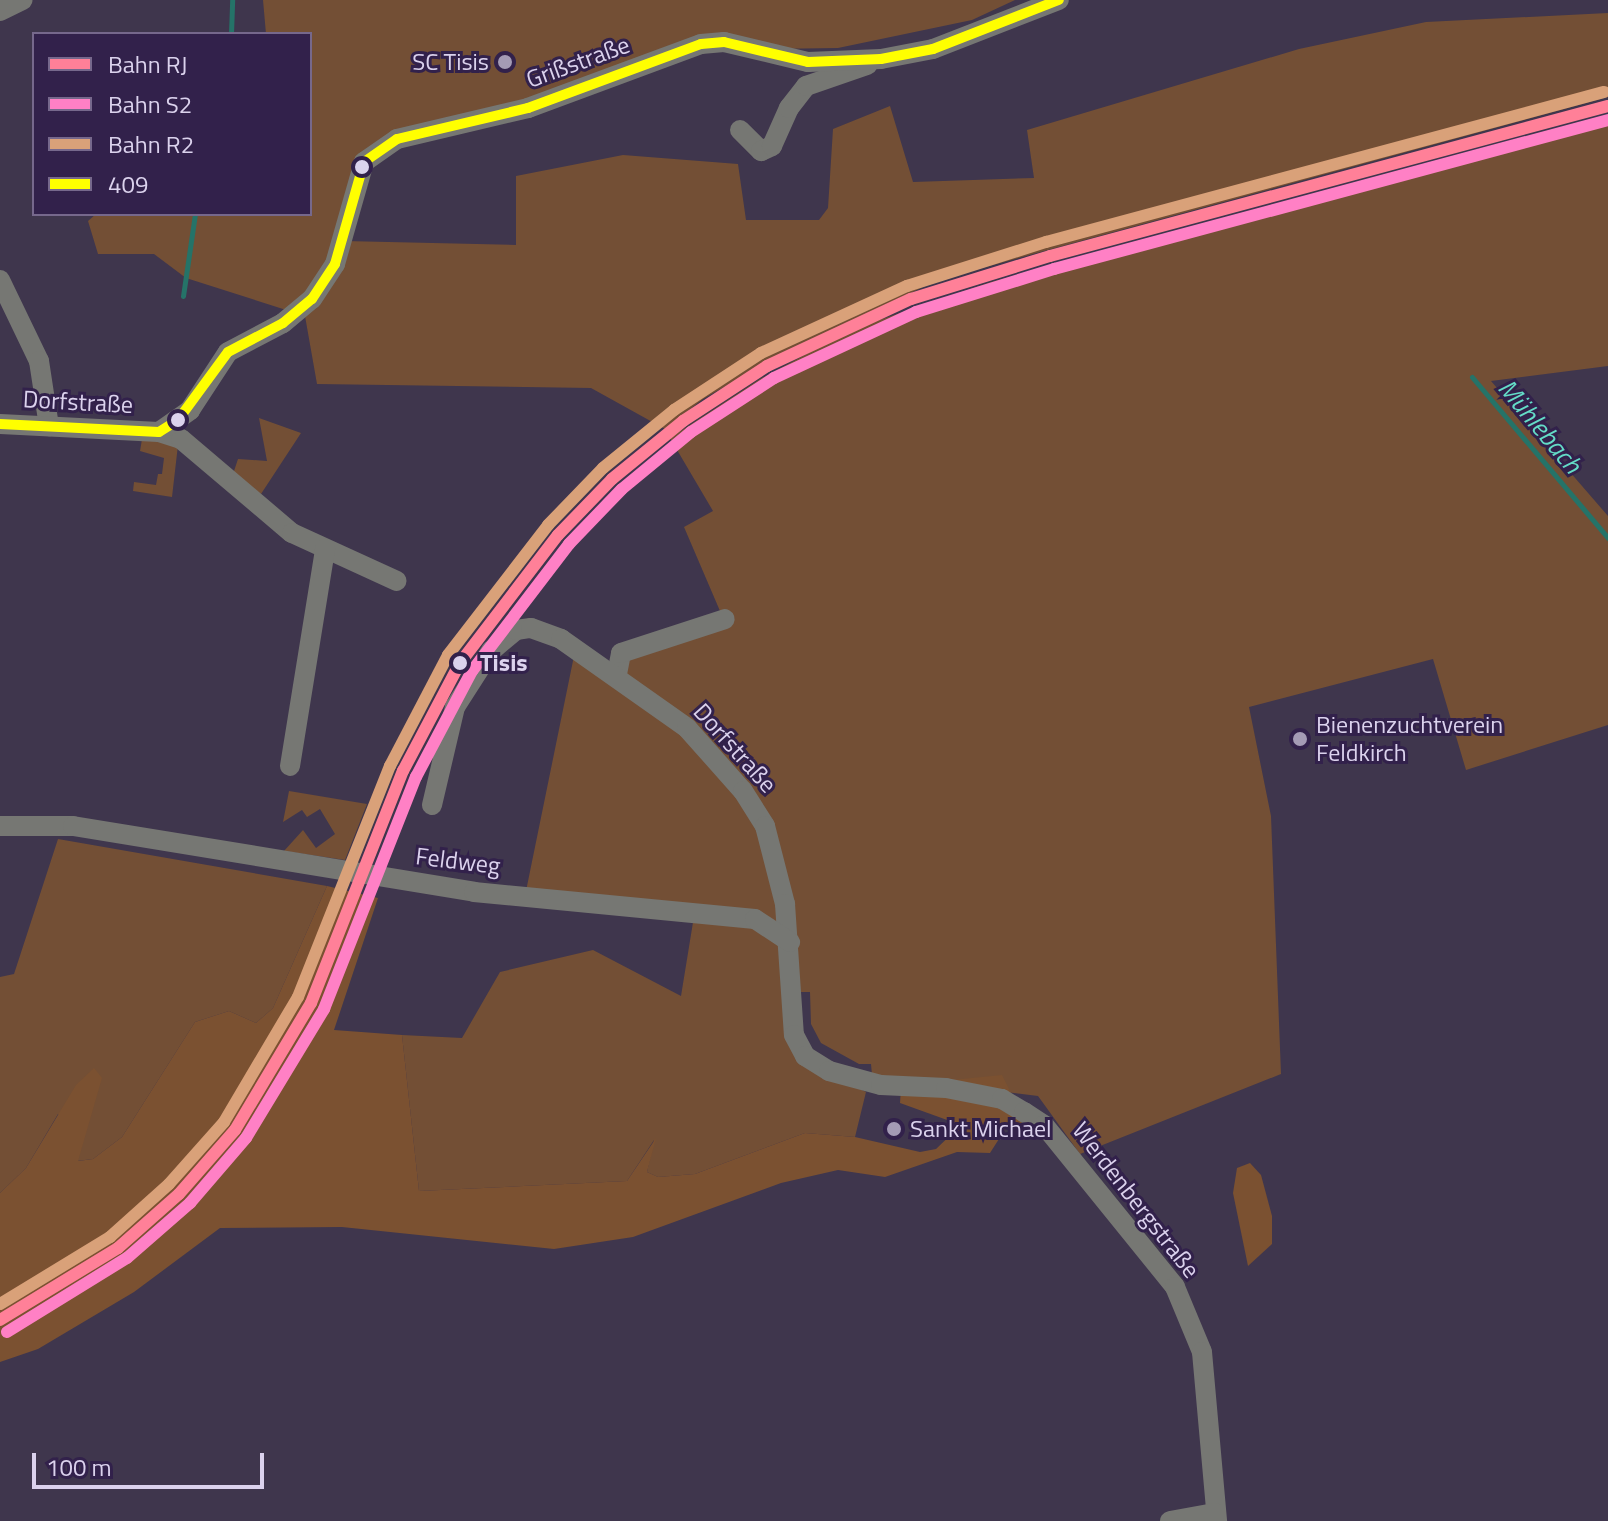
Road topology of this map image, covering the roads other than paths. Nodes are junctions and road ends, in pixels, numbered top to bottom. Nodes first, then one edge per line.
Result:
1 (23, 0) edge
2 (1059, 0) edge
3 (0, 11) edge
4 (881, 59) junction
5 (740, 130) dead end
6 (0, 280) edge
7 (190, 410) junction
8 (0, 424) edge
9 (49, 426) junction
10 (159, 432) junction
11 (198, 449) junction
12 (325, 549) junction
13 (397, 581) dead end
14 (725, 619) dead end
15 (617, 674) junction
16 (290, 766) dead end
17 (432, 805) dead end
18 (0, 826) edge
19 (785, 904) junction
20 (767, 924) junction
21 (790, 942) junction
22 (1024, 1112) joint
23 (1216, 1517) edge
24 (1170, 1521) edge

1 - 3 street
2 - 4 street, Grißstraße
4 - 5 street, Grißstraße
4 - 7 street, Grißstraße
6 - 9 street
7 - 10 street, Grißstraße
7 - 11 street
8 - 9 street, Dorfstraße
9 - 10 street, Dorfstraße
10 - 11 street, Dorfstraße
11 - 12 street, Dorfstraße
12 - 13 street, Dorfstraße
12 - 16 street
14 - 15 street
15 - 17 street, Dorfstraße
15 - 19 street, Dorfstraße
18 - 20 street, Feldweg
19 - 20 street
19 - 21 street, Dorfstraße
20 - 21 street
21 - 22 street, Dorfstraße
22 - 23 street, Werdenbergstraße
23 - 24 street

